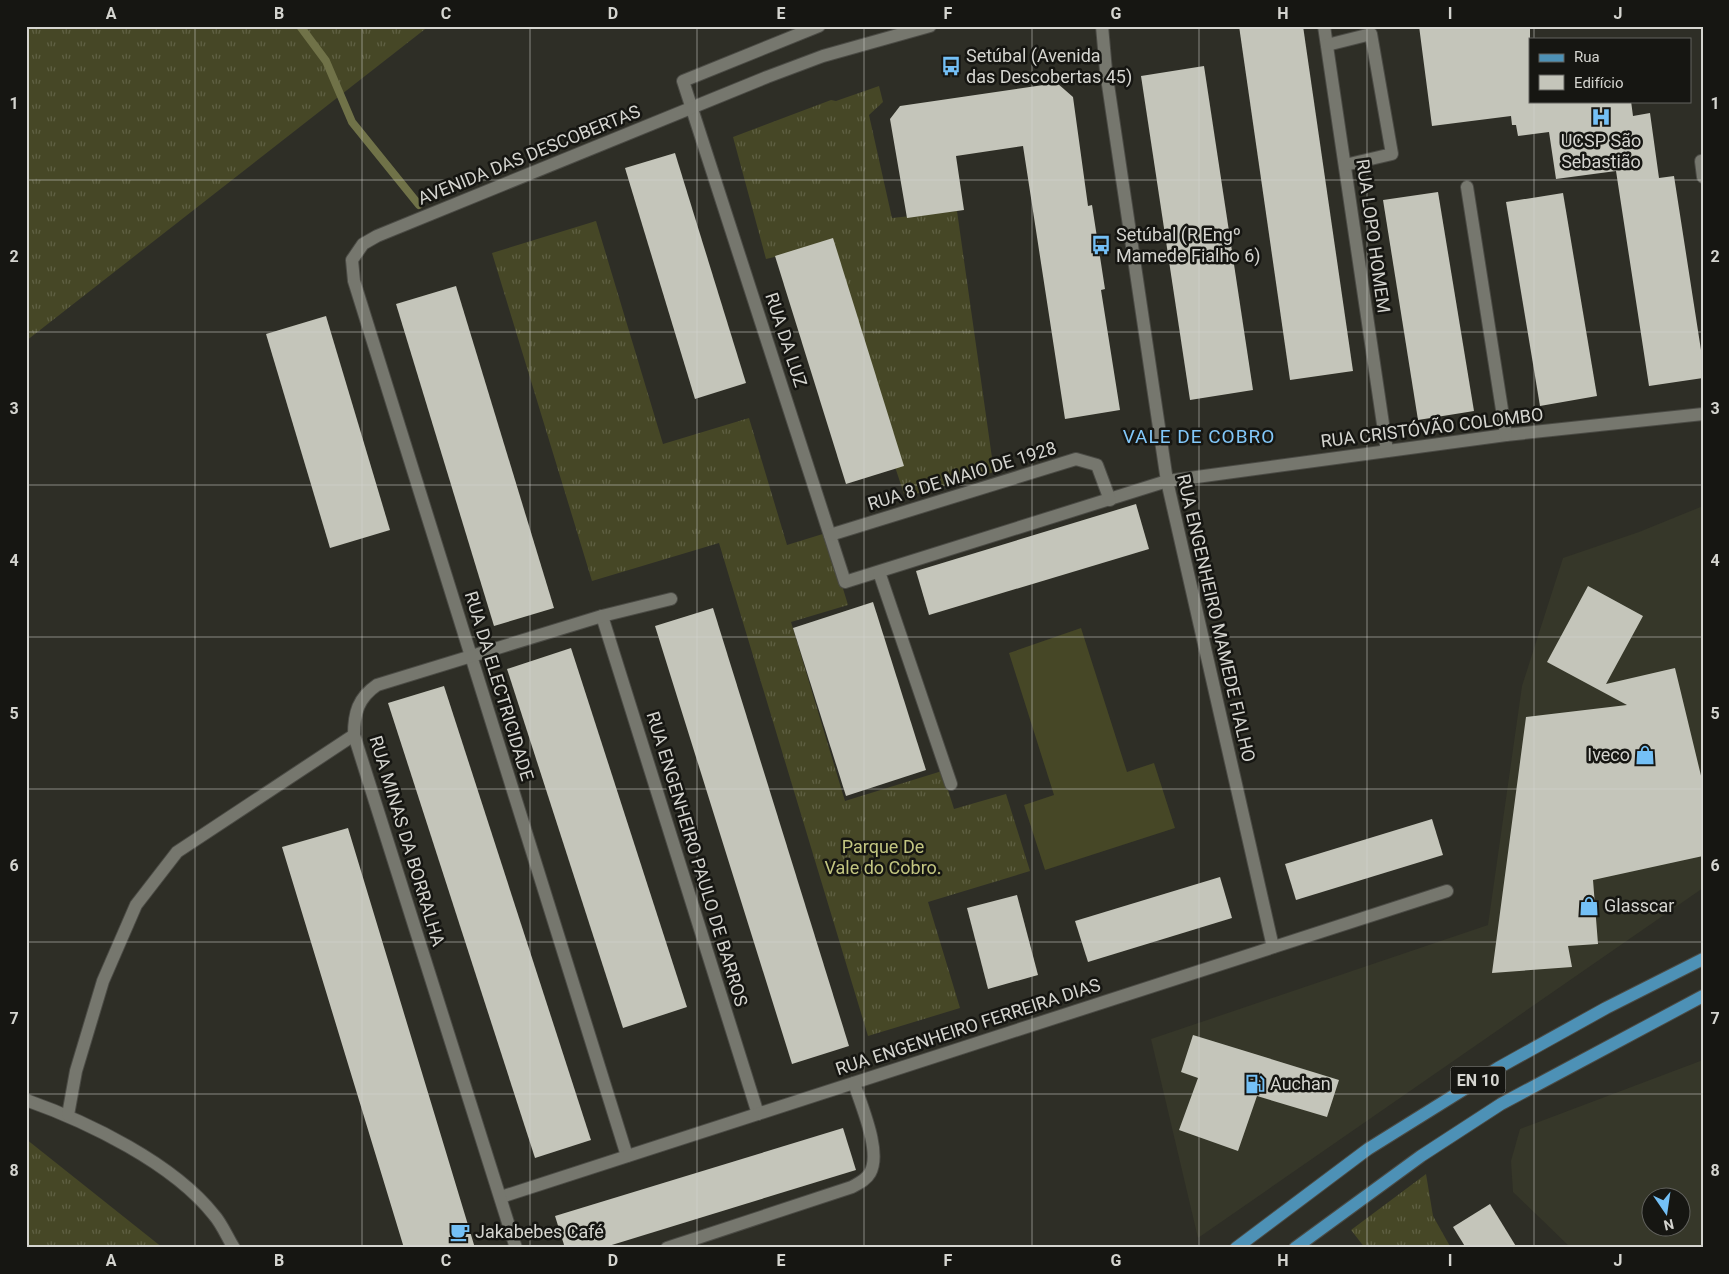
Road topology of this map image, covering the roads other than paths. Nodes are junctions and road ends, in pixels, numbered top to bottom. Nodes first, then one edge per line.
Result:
1 (820, 26) edge
2 (930, 26) edge
3 (1102, 26) edge
4 (1324, 26) edge
5 (1327, 46) junction
6 (693, 108) junction
7 (1700, 161) dead end
8 (1345, 165) junction
9 (1703, 178) edge
10 (1467, 186) dead end
11 (377, 236) joint
12 (1703, 414) edge
13 (1506, 435) junction
14 (1386, 451) junction
15 (1167, 482) junction
16 (1110, 500) junction
17 (830, 536) junction
18 (879, 572) junction
19 (671, 599) dead end
20 (602, 616) junction
21 (471, 656) junction
22 (354, 735) junction
23 (951, 784) dead end
24 (1447, 891) dead end
25 (1273, 947) junction
26 (1703, 959) edge
27 (1703, 996) edge
28 (854, 1083) junction
29 (26, 1100) edge
30 (758, 1114) junction
31 (68, 1115) junction
32 (627, 1156) junction
33 (501, 1197) junction
34 (234, 1248) edge
35 (516, 1248) edge
36 (667, 1248) edge
37 (1236, 1248) edge
38 (1295, 1248) edge

1 - 6 street
2 - 6 street, AVENIDA DAS DESCOBERTAS
3 - 15 street, RUA ENGENHEIRO MAMEDE FIALHO
4 - 5 street, RUA LOPO HOMEM
5 - 8 street, RUA LOPO HOMEM
5 - 8 street
6 - 11 street, AVENIDA DAS DESCOBERTAS
6 - 17 street, RUA DA LUZ
7 - 9 street
8 - 14 street, RUA LOPO HOMEM
10 - 13 street
11 - 21 street, RUA DA ELECTRICIDADE
12 - 13 street, RUA CRISTÓVÃO COLOMBO
13 - 14 street, RUA CRISTÓVÃO COLOMBO
14 - 15 street, RUA CRISTÓVÃO COLOMBO
15 - 16 street
15 - 25 street, RUA ENGENHEIRO MAMEDE FIALHO
16 - 17 street, RUA 8 DE MAIO DE 1928
16 - 18 street
17 - 18 street, RUA DA LUZ
18 - 23 street
19 - 20 street, RUA MINAS DA BORRALHA
20 - 21 street, RUA MINAS DA BORRALHA
20 - 30 street, RUA ENGENHEIRO PAULO DE BARROS
21 - 22 street, RUA MINAS DA BORRALHA
21 - 32 street, RUA DA ELECTRICIDADE
22 - 31 street
22 - 33 street, RUA MINAS DA BORRALHA
24 - 25 street, RUA ENGENHEIRO FERREIRA DIAS
25 - 28 street, RUA ENGENHEIRO FERREIRA DIAS
26 - 37 main road, EN 10
27 - 38 main road, EN 10
28 - 30 street, RUA ENGENHEIRO FERREIRA DIAS
28 - 36 street
29 - 31 street
30 - 32 street, RUA ENGENHEIRO FERREIRA DIAS
31 - 34 street
32 - 33 street, RUA ENGENHEIRO FERREIRA DIAS
33 - 35 street, RUA MINAS DA BORRALHA

